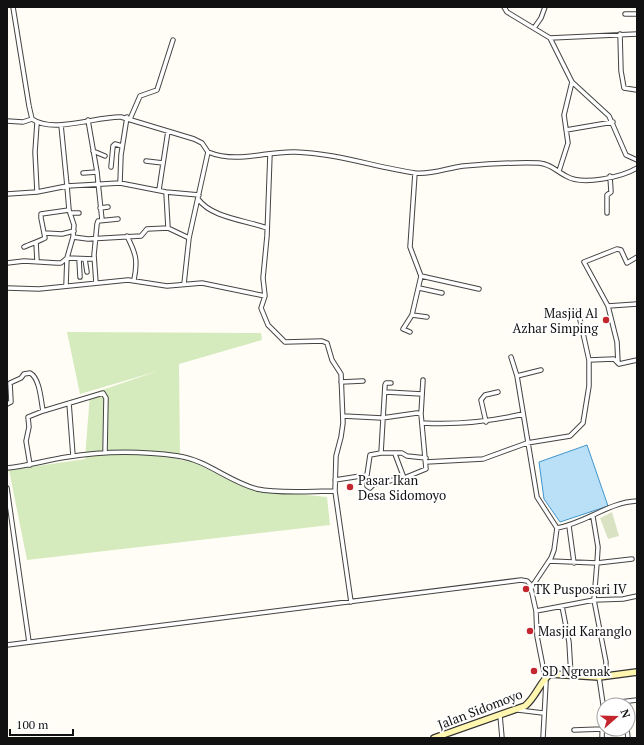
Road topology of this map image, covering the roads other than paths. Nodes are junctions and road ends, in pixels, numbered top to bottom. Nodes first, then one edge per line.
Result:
1 (13, 7) edge
2 (504, 7) edge
3 (545, 7) edge
4 (625, 14) dead end
5 (637, 14) edge
6 (534, 28) junction
7 (620, 34) junction
8 (637, 34) edge
9 (550, 38) junction
10 (172, 40) dead end
11 (572, 82) junction
12 (637, 90) edge
13 (128, 118) junction
14 (32, 119) junction
15 (88, 120) junction
16 (7, 121) edge
17 (613, 122) junction
18 (37, 123) junction
19 (61, 125) junction
20 (566, 130) junction
21 (168, 131) junction
22 (122, 146) junction
23 (93, 151) junction
24 (208, 152) junction
25 (270, 154) junction
26 (105, 156) dead end
27 (637, 160) edge
28 (146, 161) dead end
29 (163, 164) junction
30 (111, 167) dead end
31 (637, 168) edge
32 (558, 171) junction
33 (97, 172) junction
34 (83, 173) dead end
35 (415, 173) junction
36 (610, 176) junction
37 (120, 183) junction
38 (98, 185) junction
39 (68, 186) junction
40 (159, 190) junction
41 (37, 192) junction
42 (166, 192) junction
43 (7, 194) edge
44 (198, 197) junction
45 (108, 207) dead end
46 (100, 208) junction
47 (69, 212) junction
48 (79, 213) dead end
49 (607, 213) dead end
50 (118, 219) dead end
51 (102, 220) junction
52 (168, 228) junction
53 (266, 228) junction
54 (74, 232) junction
55 (44, 233) junction
56 (127, 236) junction
57 (73, 237) junction
58 (97, 238) junction
59 (189, 238) junction
60 (36, 242) junction
61 (24, 247) dead end
62 (83, 257) junction
63 (637, 257) edge
64 (67, 258) junction
65 (94, 259) junction
66 (37, 261) junction
67 (7, 263) edge
68 (87, 272) dead end
69 (421, 276) junction
70 (80, 277) dead end
71 (134, 280) junction
72 (96, 283) junction
73 (184, 284) junction
74 (66, 285) junction
75 (7, 288) edge
76 (419, 288) junction
77 (479, 289) dead end
78 (442, 293) dead end
79 (265, 296) junction
80 (637, 304) edge
81 (608, 306) junction
82 (578, 311) dead end
83 (412, 315) junction
84 (427, 318) dead end
85 (410, 332) dead end
86 (511, 357) dead end
87 (589, 360) junction
88 (637, 360) edge
89 (619, 364) junction
90 (541, 370) dead end
91 (517, 376) junction
92 (423, 380) dead end
93 (363, 381) dead end
94 (341, 382) junction
95 (390, 382) dead end
96 (386, 392) junction
97 (498, 392) dead end
98 (422, 394) junction
99 (70, 403) junction
100 (7, 404) edge
101 (43, 411) junction
102 (421, 414) junction
103 (523, 414) junction
104 (343, 416) junction
105 (382, 418) junction
106 (486, 422) junction
107 (423, 423) junction
108 (527, 443) junction
109 (105, 453) junction
110 (381, 453) junction
111 (395, 454) junction
112 (73, 456) junction
113 (426, 460) junction
114 (30, 465) junction
115 (7, 468) edge
116 (366, 476) junction
117 (404, 478) junction
118 (335, 480) junction
119 (7, 488) edge
120 (335, 491) junction
121 (637, 501) edge
122 (593, 517) junction
123 (569, 526) junction
124 (557, 528) junction
125 (632, 559) dead end
126 (549, 561) junction
127 (574, 563) junction
128 (597, 563) junction
129 (531, 588) junction
130 (637, 596) edge
131 (594, 600) junction
132 (351, 602) junction
133 (562, 606) junction
134 (536, 611) junction
135 (29, 642) junction
136 (7, 645) edge
137 (637, 672) edge
138 (571, 676) junction
139 (602, 676) junction
140 (545, 678) junction
141 (602, 697) edge
142 (517, 710) junction
143 (543, 713) junction
144 (500, 715) junction
145 (596, 729) edge
146 (574, 730) dead end
147 (434, 738) edge
148 (502, 738) edge
149 (543, 738) edge

1 - 14 street
2 - 6 street
3 - 6 street
4 - 5 street
6 - 9 street
7 - 8 street
7 - 9 street
7 - 12 street
9 - 11 street
10 - 13 street
11 - 17 street
11 - 20 street
13 - 15 street
13 - 21 street
13 - 22 street
14 - 16 street
14 - 18 street
15 - 19 street
15 - 23 street
17 - 20 street
17 - 27 street
18 - 19 street
18 - 41 street
19 - 39 street
20 - 32 street
21 - 24 street
21 - 29 street
22 - 30 street
22 - 37 street
23 - 26 street
23 - 33 street
24 - 25 street
24 - 44 street
25 - 35 street
25 - 53 street
28 - 29 street
29 - 40 street
31 - 36 street
32 - 35 street
32 - 36 street
33 - 34 street
33 - 38 street
35 - 69 street
36 - 49 street
37 - 38 street
37 - 40 street
38 - 39 street
38 - 46 street
39 - 41 street
39 - 47 street
40 - 42 street
41 - 43 street
42 - 44 street
42 - 52 street
44 - 53 street
44 - 59 street
45 - 46 street
46 - 51 street
47 - 48 street
47 - 54 street
47 - 55 street
50 - 51 street
51 - 58 street
52 - 56 street
52 - 59 street
53 - 79 street
54 - 55 street
54 - 57 street
55 - 60 street
56 - 58 street
56 - 71 street
57 - 58 street
57 - 64 street
58 - 65 street
59 - 73 street
60 - 61 street
60 - 66 street
62 - 64 street
62 - 65 street
62 - 68 street
62 - 70 street
63 - 81 street
64 - 66 street
64 - 74 street
65 - 72 street
66 - 67 street
69 - 76 street
69 - 77 street
71 - 72 street
71 - 73 street
72 - 74 street
73 - 79 street
74 - 75 street
76 - 78 street
76 - 83 street
79 - 94 street
80 - 81 street
81 - 89 street
82 - 87 street
83 - 84 street
83 - 85 street
86 - 91 street
87 - 89 street
87 - 108 street
88 - 89 street
90 - 91 street
91 - 103 street
92 - 98 street
93 - 94 street
94 - 104 street
95 - 96 street
96 - 98 street
96 - 105 street
97 - 106 street
98 - 102 street
99 - 101 street
99 - 109 street
99 - 112 street
100 - 101 street
101 - 114 street
102 - 105 street
102 - 107 street
103 - 106 street
103 - 108 street
104 - 105 street
104 - 118 street
105 - 110 street
106 - 107 street
107 - 113 street
108 - 113 street
108 - 124 street
109 - 112 street
109 - 120 street
110 - 111 street
110 - 116 street
111 - 113 street
111 - 117 street
112 - 114 street
113 - 117 street
114 - 115 street
116 - 117 street
116 - 118 street
118 - 120 street
119 - 135 street
120 - 132 street
121 - 122 street
122 - 123 street
122 - 128 street
123 - 124 street
123 - 127 street
124 - 126 street
125 - 128 street
126 - 127 street
126 - 129 street
127 - 128 street
128 - 131 street
129 - 132 street
129 - 134 street
130 - 131 street
131 - 133 street
131 - 139 street
132 - 135 street
133 - 134 street
133 - 138 street
134 - 140 street
135 - 136 street
137 - 139 main road
138 - 139 main road
138 - 140 main road
139 - 141 street
140 - 142 main road, Jalan Sidomoyo
140 - 143 street
142 - 143 street
142 - 144 main road, Jalan Sidomoyo
143 - 149 street
144 - 147 main road, Jalan Sidomoyo
144 - 148 street
145 - 146 street

